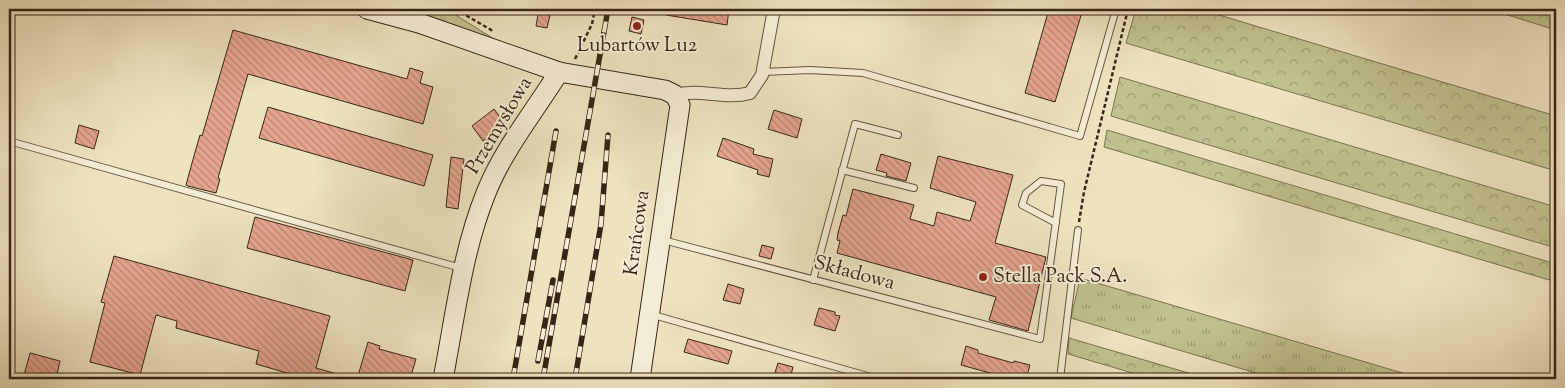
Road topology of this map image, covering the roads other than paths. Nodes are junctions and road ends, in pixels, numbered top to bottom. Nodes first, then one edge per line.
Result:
1 (368, 9) edge
2 (774, 9) edge
3 (1116, 9) edge
4 (763, 72) junction
5 (565, 74) junction
6 (675, 95) junction
7 (898, 135) dead end
8 (9, 141) edge
9 (842, 170) junction
10 (914, 188) dead end
11 (1056, 223) junction
12 (1078, 230) road end
13 (660, 239) junction
14 (464, 269) junction
15 (813, 280) junction
16 (649, 314) junction
17 (443, 379) edge
18 (640, 379) edge
19 (878, 379) edge
20 (1060, 379) edge

1 - 5 street
2 - 4 street
3 - 4 lane
4 - 6 street
5 - 6 street
5 - 14 street, Przemysłowa
6 - 13 street, Krańcowa
7 - 9 lane
8 - 14 lane
9 - 10 lane
9 - 15 lane
11 - 11 lane
11 - 15 lane, Składowa
12 - 20 lane
13 - 15 lane, Składowa
13 - 16 street, Krańcowa
14 - 17 street, Przemysłowa
16 - 18 street, Krańcowa
16 - 19 lane

